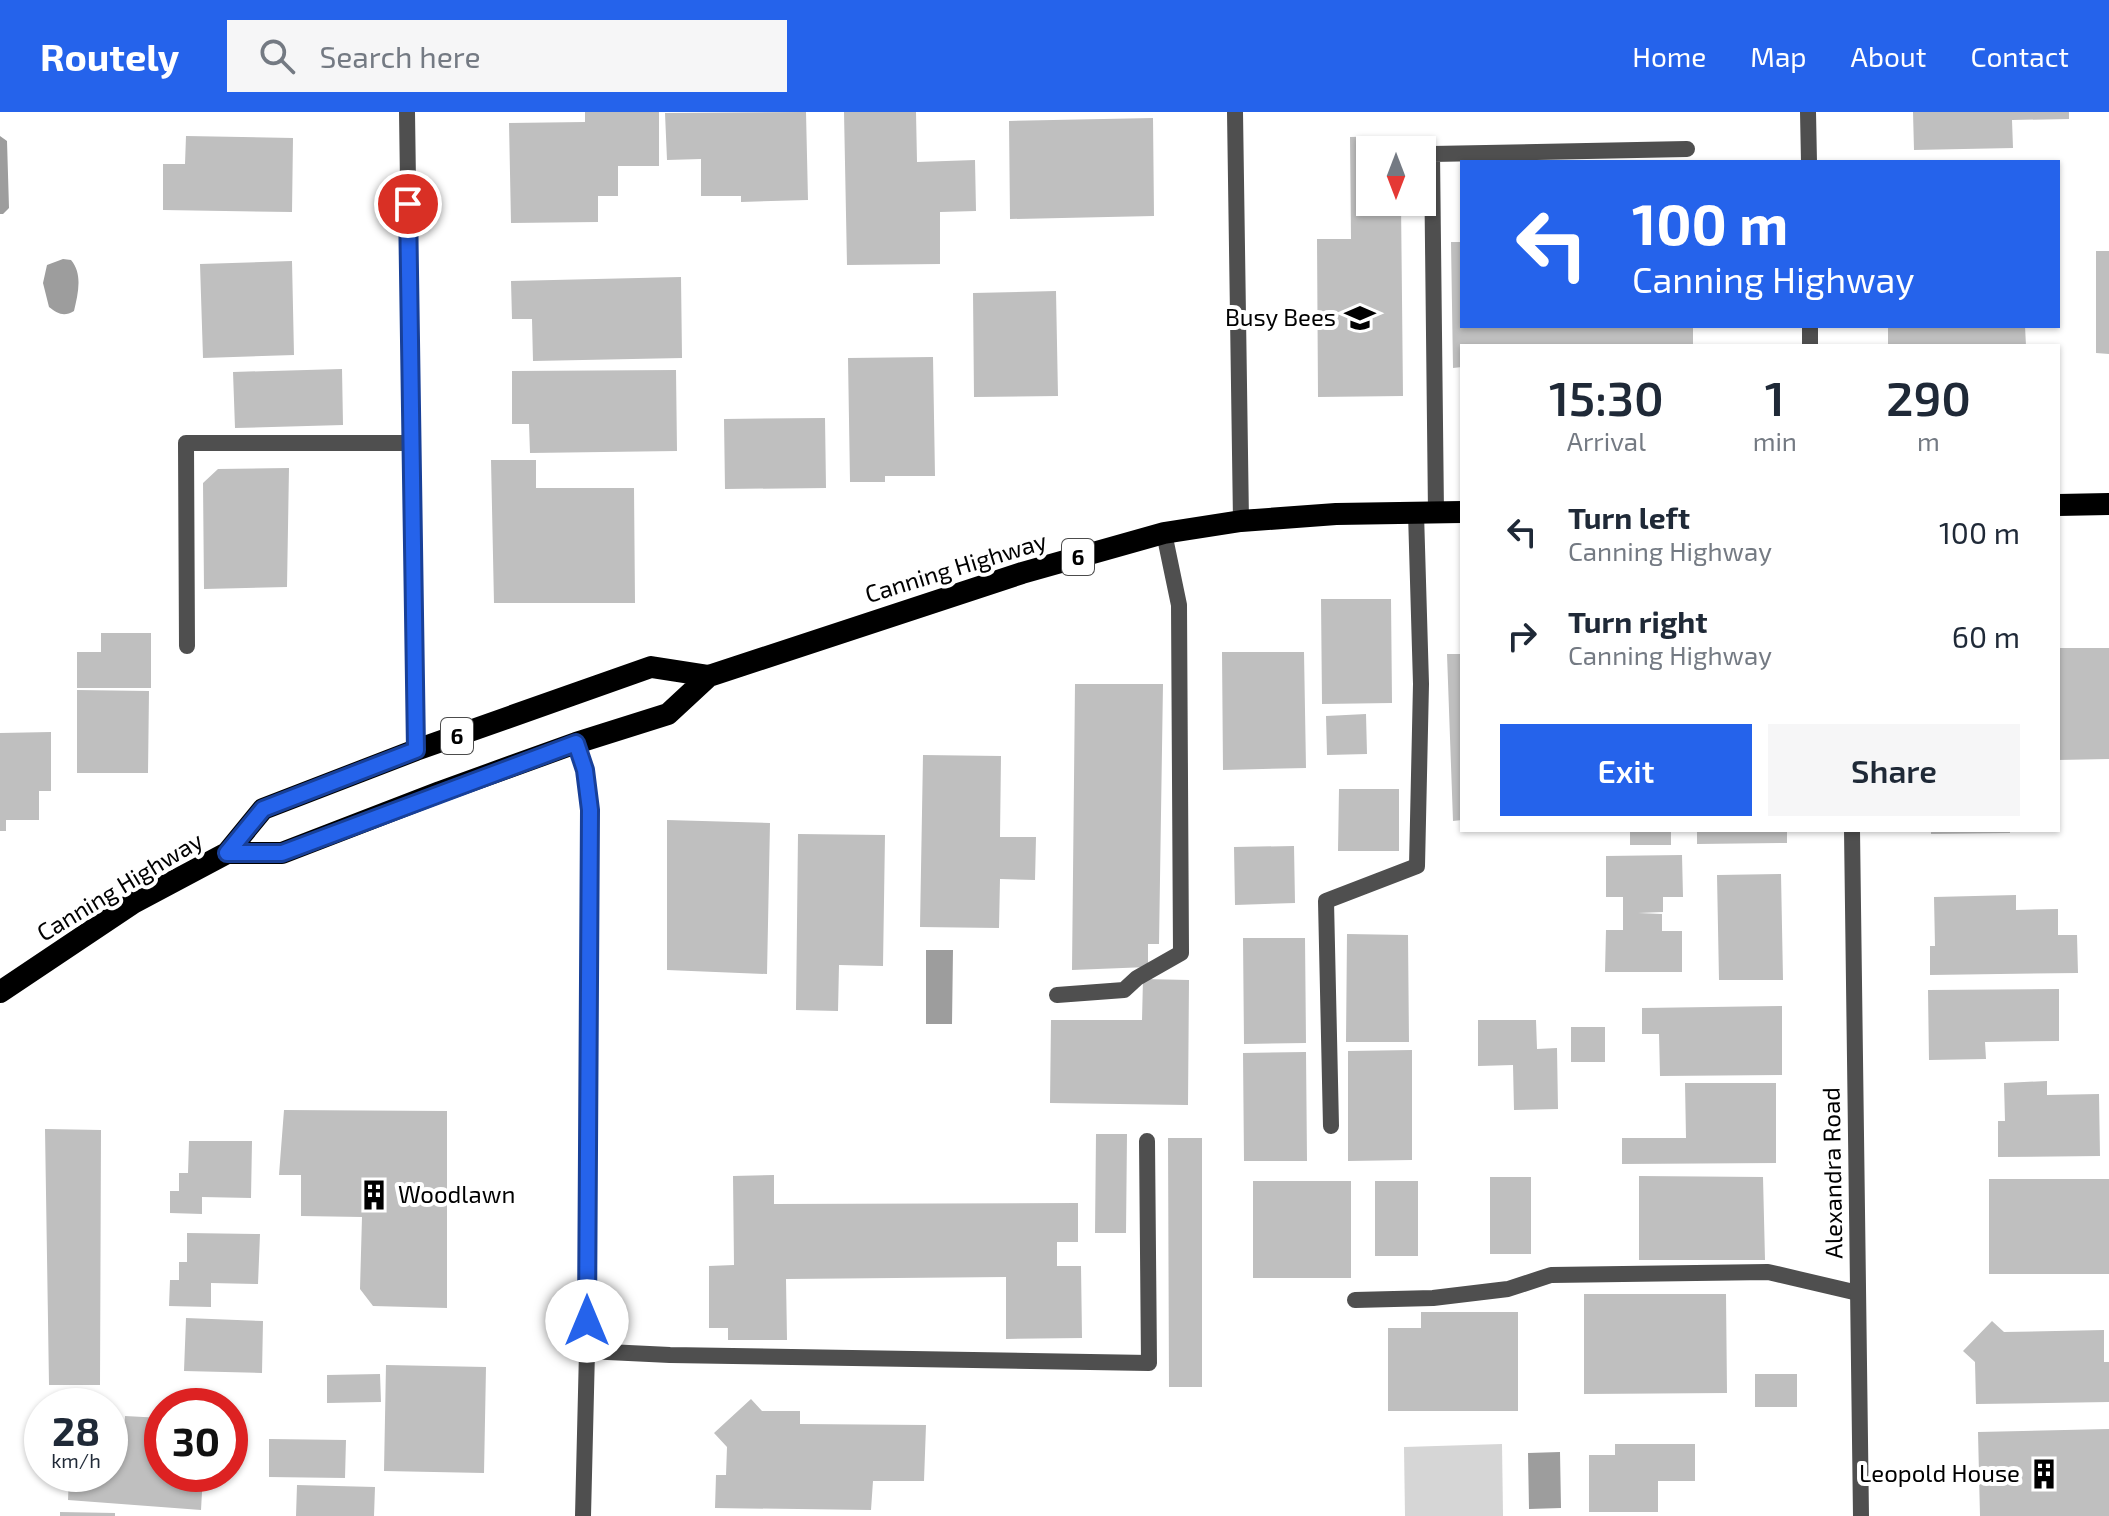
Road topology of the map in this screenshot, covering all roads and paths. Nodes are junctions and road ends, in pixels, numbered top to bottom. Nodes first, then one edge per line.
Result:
1 (407, 112) edge
2 (1235, 112) edge
3 (1808, 112) edge
4 (1687, 149) dead end
5 (1809, 160) edge
6 (412, 443) junction
7 (2109, 504) edge
8 (2060, 505) edge
9 (1460, 512) edge
10 (1426, 513) junction
11 (1241, 521) junction
12 (1164, 533) junction
13 (187, 646) dead end
14 (709, 676) junction
15 (576, 743) junction
16 (416, 750) junction
17 (1852, 832) edge
18 (227, 853) junction
19 (0, 992) edge
20 (1057, 995) dead end
21 (1331, 1126) dead end
22 (1147, 1141) dead end
23 (1858, 1293) junction
24 (1355, 1300) dead end
25 (587, 1351) junction
26 (583, 1516) edge
27 (1861, 1516) edge

1 - 6 street
2 - 11 street
3 - 5 street
4 - 10 street
6 - 13 street
6 - 16 street
7 - 8 highway
9 - 10 highway, Canning Highway / 6
10 - 11 highway, Canning Highway / 6
10 - 21 street
11 - 12 highway, Canning Highway / 6
12 - 14 highway, Canning Highway / 6
12 - 20 street
14 - 15 highway, Canning Highway / 6
14 - 16 highway, Canning Highway / 6
15 - 18 highway, Canning Highway / 6
15 - 25 street
16 - 18 highway, Canning Highway / 6
17 - 23 street, Alexandra Road
18 - 19 highway, Canning Highway / 6
22 - 25 street
23 - 24 street
23 - 27 street, Alexandra Road
25 - 26 street

